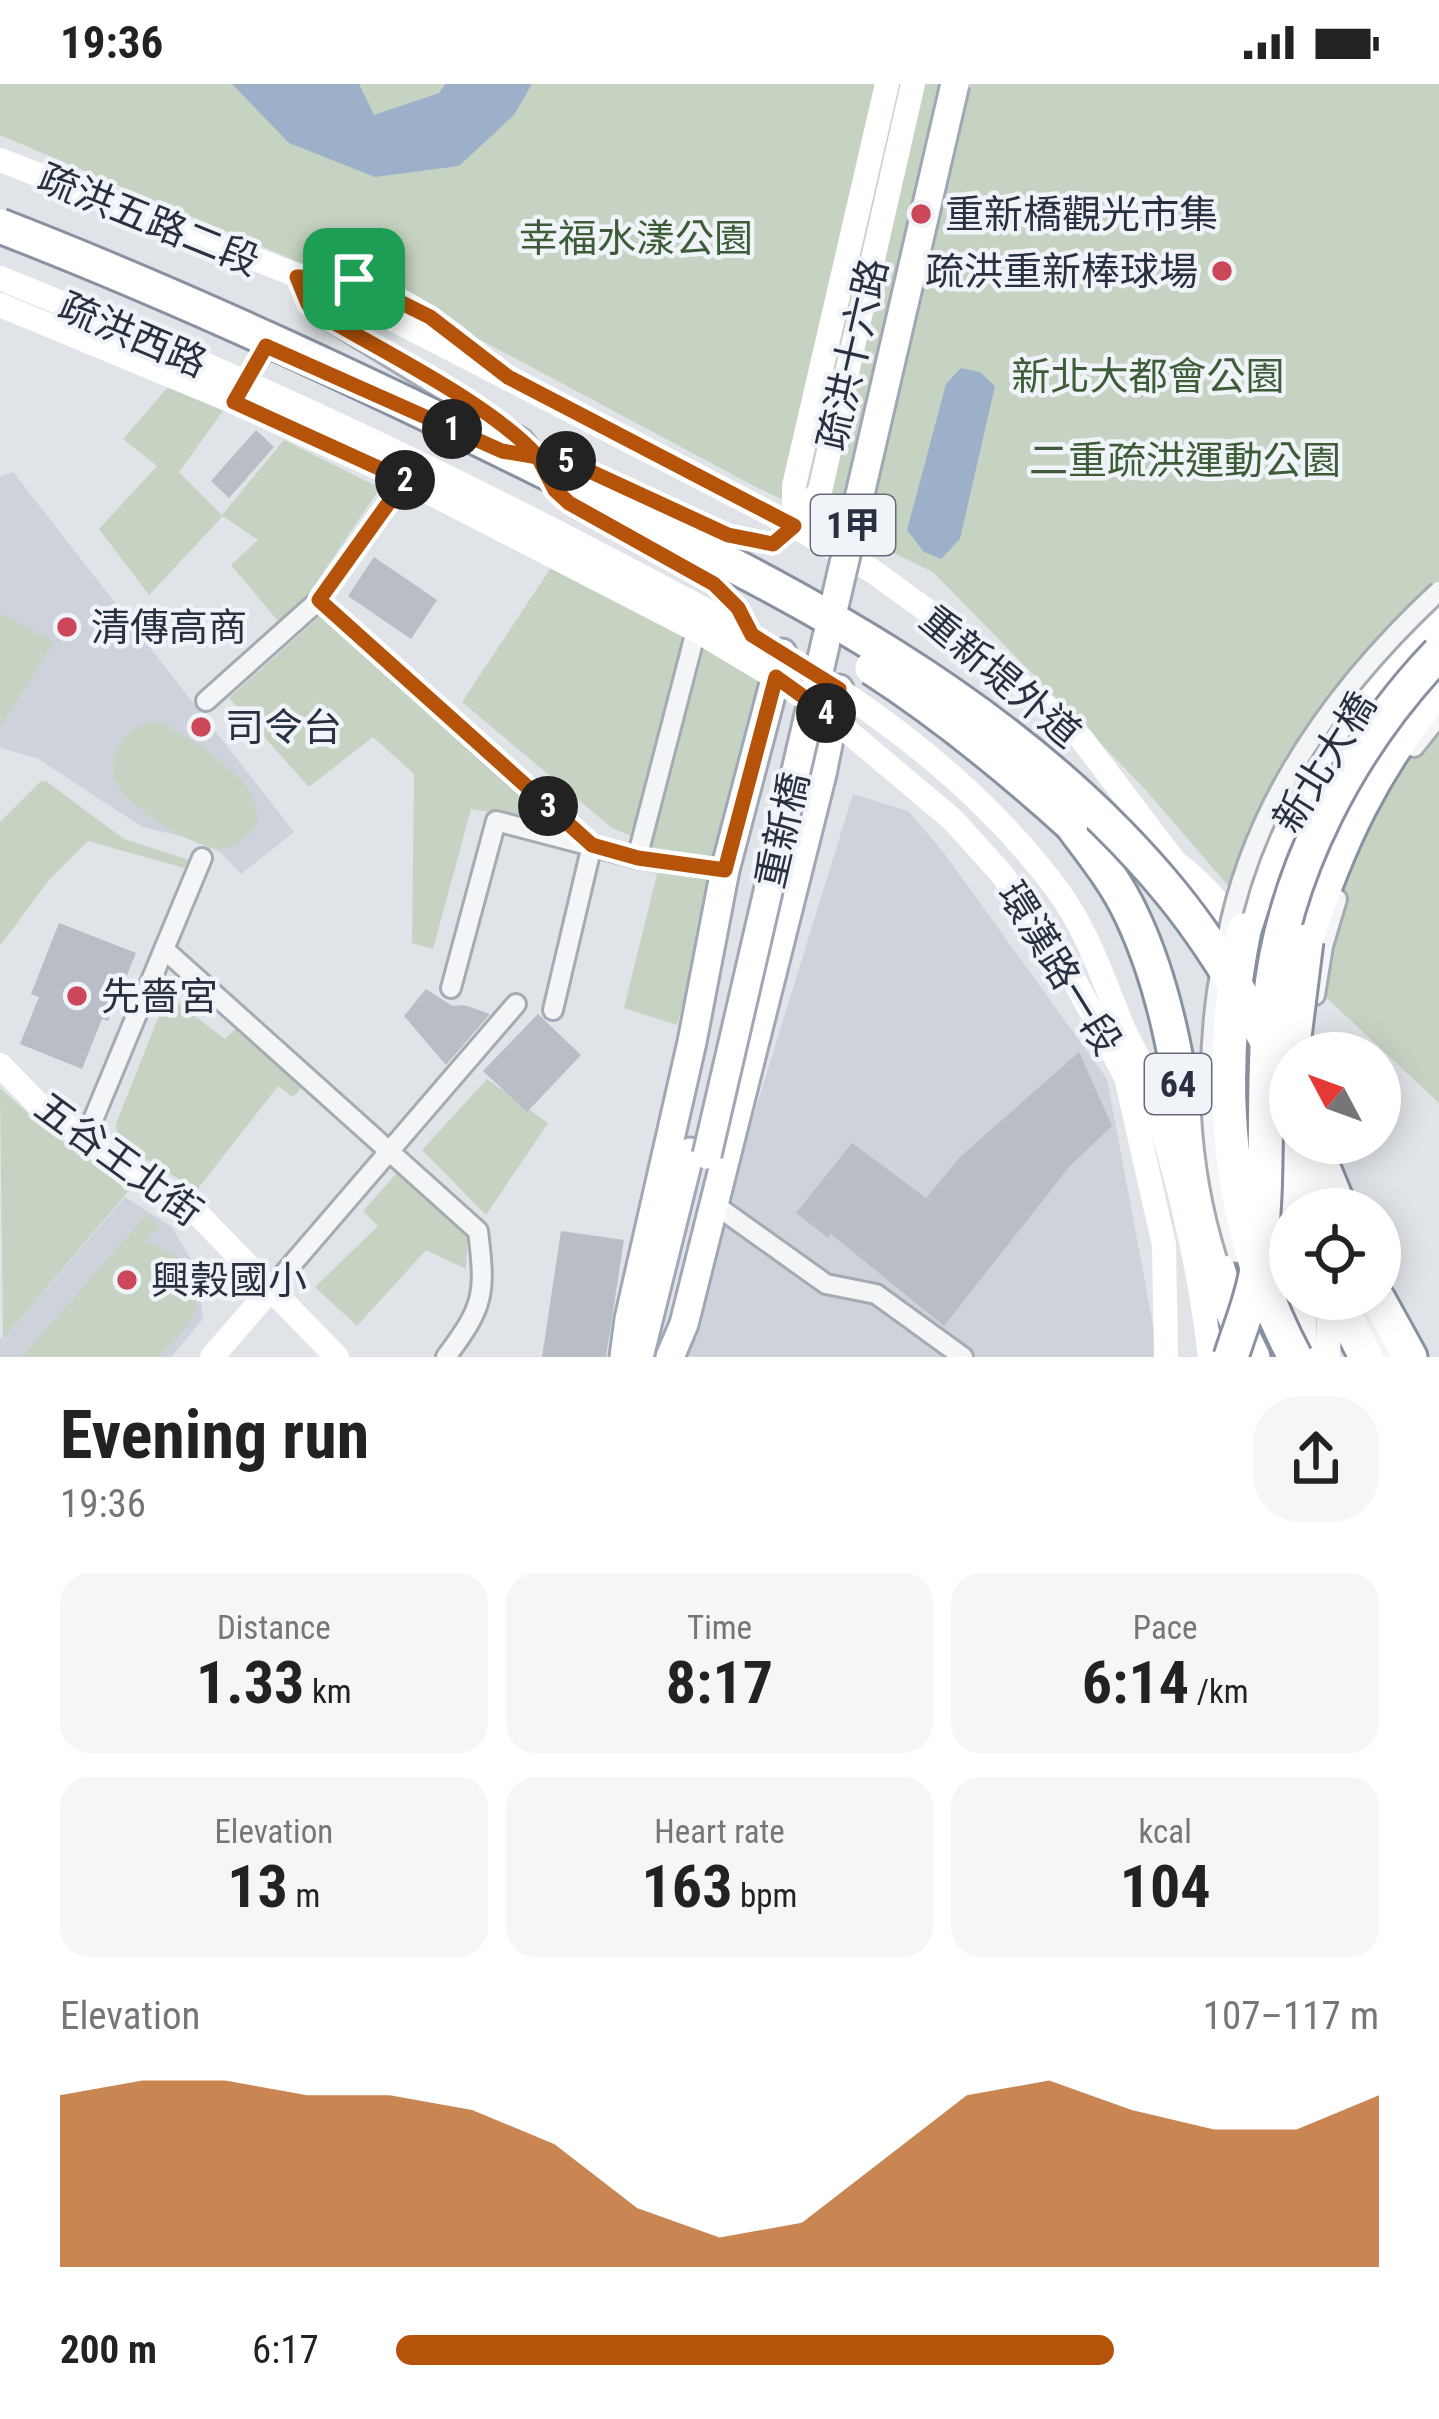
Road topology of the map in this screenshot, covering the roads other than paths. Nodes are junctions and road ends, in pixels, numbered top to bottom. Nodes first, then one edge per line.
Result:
1 (887, 84) edge
2 (913, 84) edge
3 (938, 84) edge
4 (955, 84) edge
5 (0, 160) edge
6 (0, 226) edge
7 (0, 250) edge
8 (297, 277) junction
9 (0, 278) edge
10 (0, 305) edge
11 (240, 392) junction
12 (538, 457) junction
13 (405, 480) junction
14 (794, 526) junction
15 (1439, 591) edge
16 (319, 600) junction
17 (1439, 614) edge
18 (699, 618) junction
19 (752, 635) junction
20 (1439, 653) edge
21 (1439, 664) edge
22 (779, 665) junction
23 (1439, 688) edge
24 (839, 689) junction
25 (206, 700) dead end
26 (1439, 716) edge
27 (833, 718) junction
28 (1082, 818) junction
29 (592, 845) junction
30 (202, 858) dead end
31 (638, 858) junction
32 (1175, 862) junction
33 (725, 870) junction
34 (165, 950) junction
35 (451, 988) dead end
36 (517, 1004) dead end
37 (553, 1010) dead end
38 (1294, 1032) edge
39 (1297, 1032) edge
40 (1311, 1032) edge
41 (1269, 1045) edge
42 (0, 1065) edge
43 (85, 1139) junction
44 (389, 1151) junction
45 (698, 1154) junction
46 (1289, 1188) edge
47 (714, 1204) junction
48 (269, 1291) junction
49 (1304, 1320) edge
50 (1332, 1320) edge
51 (1346, 1320) edge
52 (1366, 1320) edge
53 (1389, 1320) edge
54 (212, 1357) edge
55 (337, 1357) edge
56 (446, 1357) edge
57 (625, 1357) edge
58 (639, 1357) edge
59 (660, 1357) edge
60 (670, 1357) edge
61 (963, 1357) edge
62 (1166, 1357) edge
63 (1210, 1357) edge
64 (1231, 1357) edge
65 (1241, 1357) edge
66 (1253, 1357) edge
67 (1279, 1357) edge
68 (1295, 1357) edge
69 (1305, 1357) edge
70 (1328, 1357) edge
71 (1366, 1357) edge
72 (1385, 1357) edge
73 (1409, 1357) edge

1 - 14 street, 疏洪十六路
2 - 14 street, 疏洪十六路
3 - 45 main road, 重新橋 / 1甲
4 - 45 main road, 重新橋 / 1甲, bridge
5 - 8 street, 疏洪五路二段
6 - 28 highway, 64, bridge
7 - 28 highway, 64, bridge
8 - 12 street
8 - 14 street, 疏洪五路二段
9 - 11 street, 疏洪西路
10 - 11 street, 疏洪西路
11 - 12 street
11 - 13 street, 疏洪西路
11 - 18 street, 疏洪西路
12 - 14 street
12 - 19 street
13 - 16 street
13 - 18 street, 疏洪西路
14 - 32 street, 重新堤外道
15 - 67 street, bridge
16 - 25 street
16 - 29 street
17 - 68 highway, 新北大橋, bridge
18 - 19 street, 疏洪西路
18 - 22 street, 疏洪西路
18 - 31 street
19 - 22 street, 疏洪西路
20 - 64 highway, bridge
21 - 65 highway, bridge
22 - 24 street, 疏洪西路
22 - 27 street, 疏洪西路
22 - 33 main road
23 - 39 highway, 新北大橋, bridge
24 - 27 main road
24 - 63 street, 環漢路一段
26 - 40 street
27 - 47 main road
27 - 62 street, 環漢路一段
28 - 41 highway, 64, bridge
28 - 66 highway, 64, bridge
29 - 31 street
29 - 35 street
29 - 37 street
30 - 34 street
31 - 33 street
32 - 38 street, 重新堤外道
32 - 46 street, 重新堤外道
33 - 57 main road
34 - 43 street
34 - 44 street
36 - 44 street
42 - 43 street, 五谷王北街
43 - 48 street, 五谷王北街
44 - 48 street
44 - 56 street
45 - 58 main road, 1甲
45 - 59 main road, 1甲
47 - 60 main road
47 - 61 street
48 - 54 street
48 - 55 street, 五谷王北街
49 - 69 street
50 - 70 street
51 - 71 highway
52 - 72 street
53 - 73 highway

